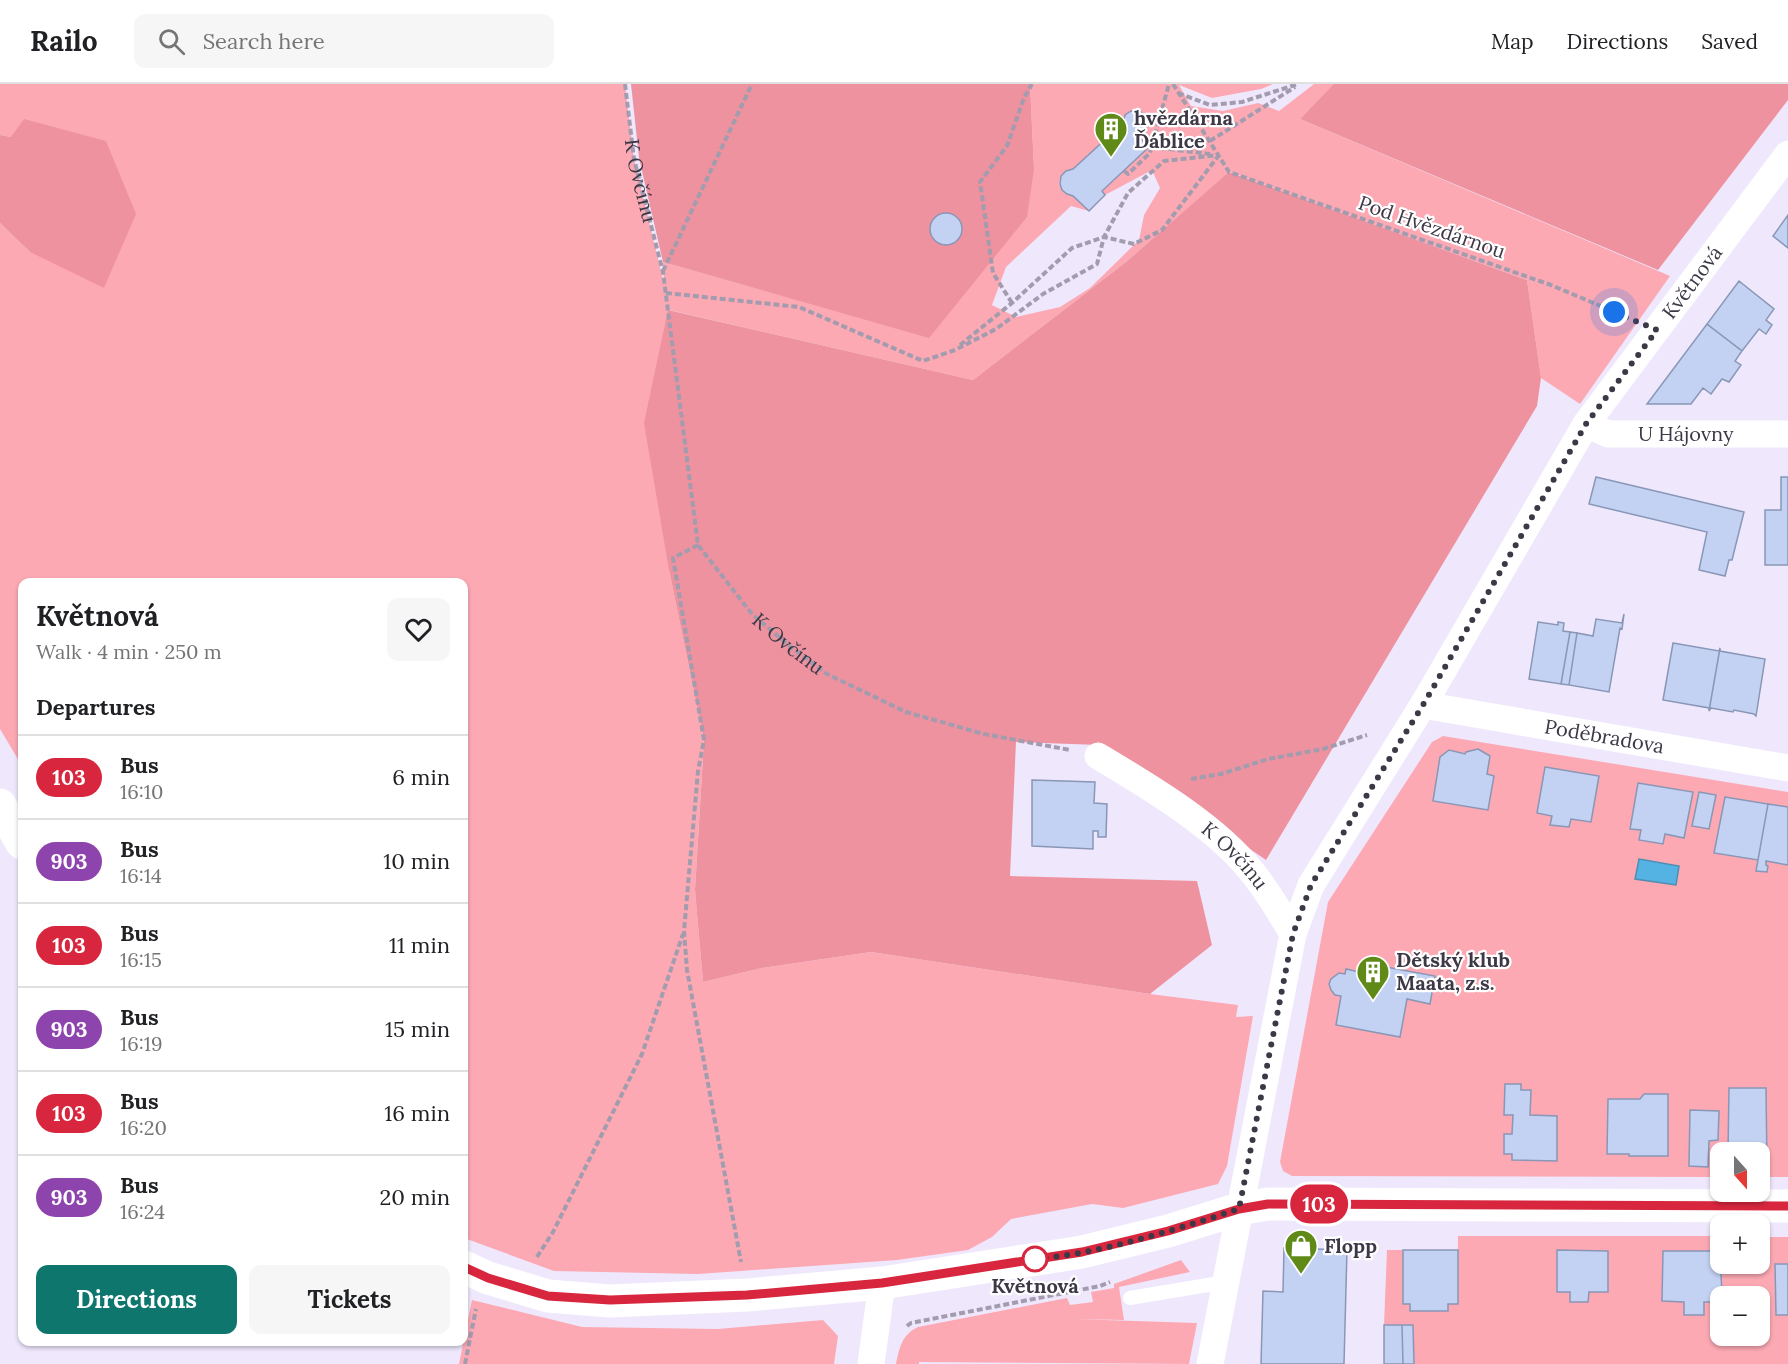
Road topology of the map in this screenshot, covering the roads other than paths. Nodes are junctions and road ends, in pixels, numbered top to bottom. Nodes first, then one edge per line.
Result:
1 (1788, 154) edge
2 (1586, 424) junction
3 (1788, 434) edge
4 (1418, 713) junction
5 (1098, 756) road end
6 (1788, 768) edge
7 (0, 805) edge
8 (18, 836) edge
9 (1293, 934) junction
10 (1788, 1206) edge
11 (1239, 1209) junction
12 (468, 1269) edge
13 (1226, 1282) junction
14 (882, 1283) junction
15 (1130, 1298) dead end
16 (871, 1364) edge
17 (1210, 1364) edge

1 - 2 street, Květnová
2 - 3 street, U Hájovny
2 - 4 street, Květnová
4 - 6 street, Poděbradova
4 - 9 street, Květnová
5 - 9 street, K Ovčínu
7 - 8 street
9 - 11 street, Květnová
10 - 11 street
11 - 13 street, Květnová
11 - 14 street
12 - 14 street
13 - 15 lane
13 - 17 street, Květnová
14 - 16 street

